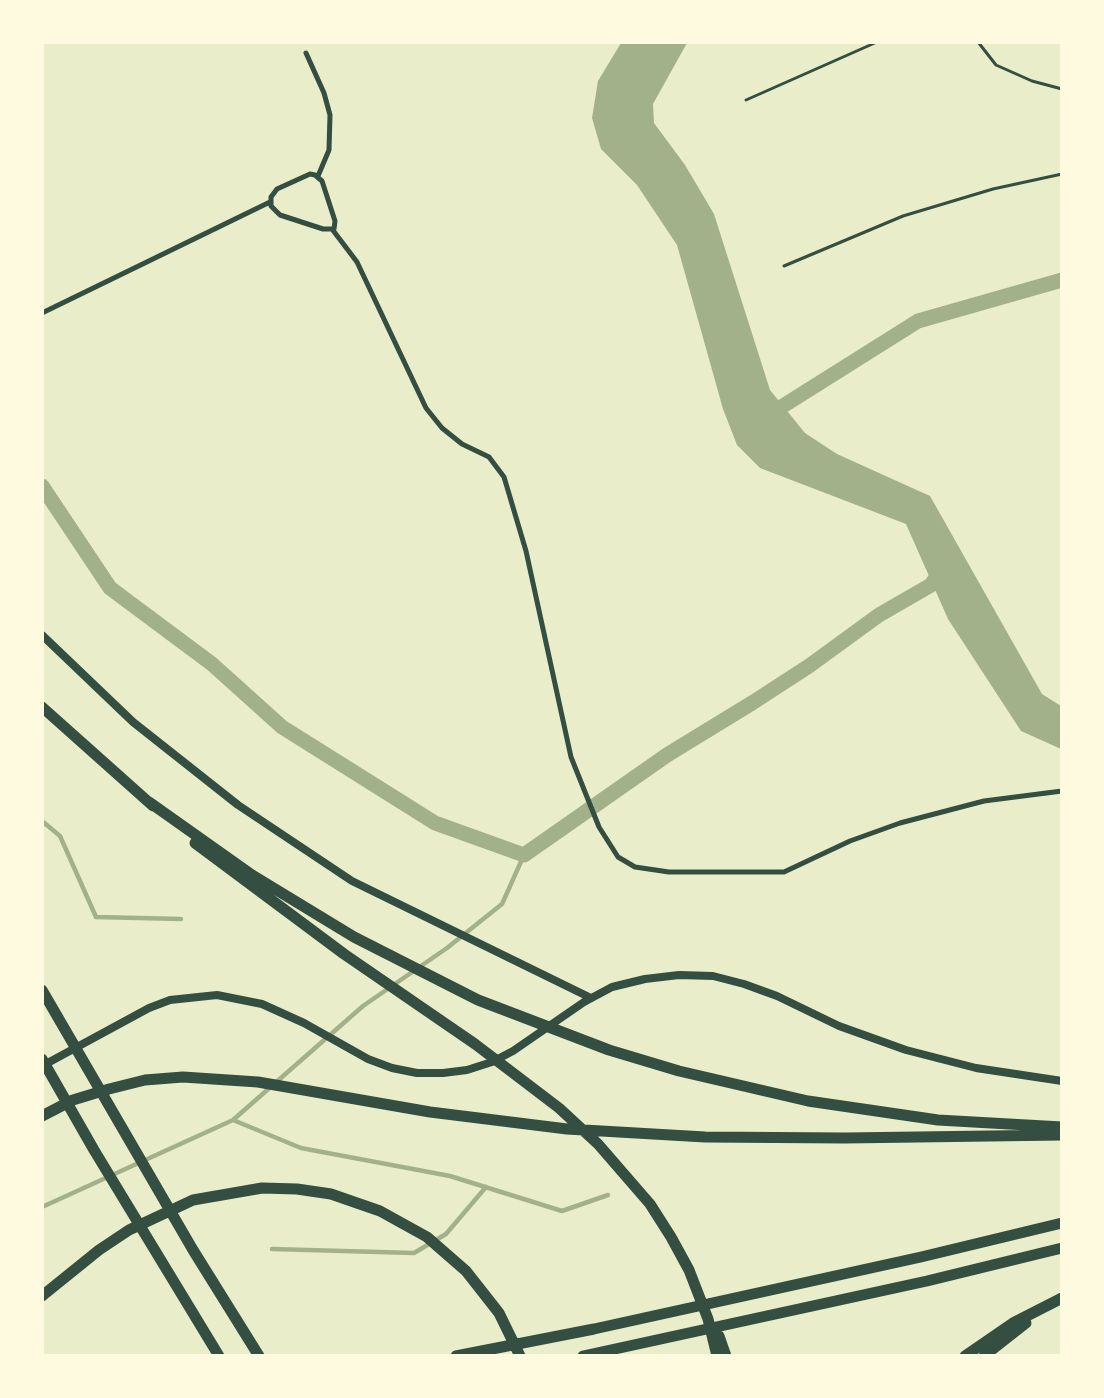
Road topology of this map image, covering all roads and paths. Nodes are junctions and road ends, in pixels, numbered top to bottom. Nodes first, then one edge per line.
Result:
1 (877, 42) edge
2 (978, 42) edge
3 (306, 53) dead end
4 (1062, 88) edge
5 (746, 100) dead end
6 (1062, 174) edge
7 (318, 176) junction
8 (270, 202) junction
9 (332, 229) junction
10 (784, 266) dead end
11 (42, 313) edge
12 (42, 635) edge
13 (42, 707) edge
14 (1062, 791) edge
15 (149, 802) junction
16 (42, 990) edge
17 (591, 998) junction
18 (42, 1059) edge
19 (42, 1066) edge
20 (1062, 1081) edge
21 (42, 1116) edge
22 (1062, 1127) edge
23 (1062, 1135) edge
24 (1062, 1223) edge
25 (1062, 1248) edge
26 (689, 1270) junction
27 (42, 1296) edge
28 (1062, 1299) edge
29 (219, 1356) edge
30 (259, 1356) edge
31 (456, 1356) edge
32 (520, 1356) edge
33 (583, 1356) edge
34 (717, 1356) edge
35 (726, 1356) edge
36 (965, 1356) edge
37 (984, 1356) edge

1 - 5 lane
2 - 4 lane
3 - 7 street
6 - 10 lane
7 - 8 street
7 - 9 street
8 - 9 street
8 - 11 street
9 - 14 street
12 - 17 street
13 - 15 highway
15 - 22 highway
15 - 26 highway
16 - 30 highway
17 - 19 street
17 - 20 street
18 - 29 highway
21 - 23 highway
24 - 31 highway
25 - 33 highway
26 - 34 highway
26 - 35 highway
27 - 32 highway
28 - 36 highway
28 - 37 highway

